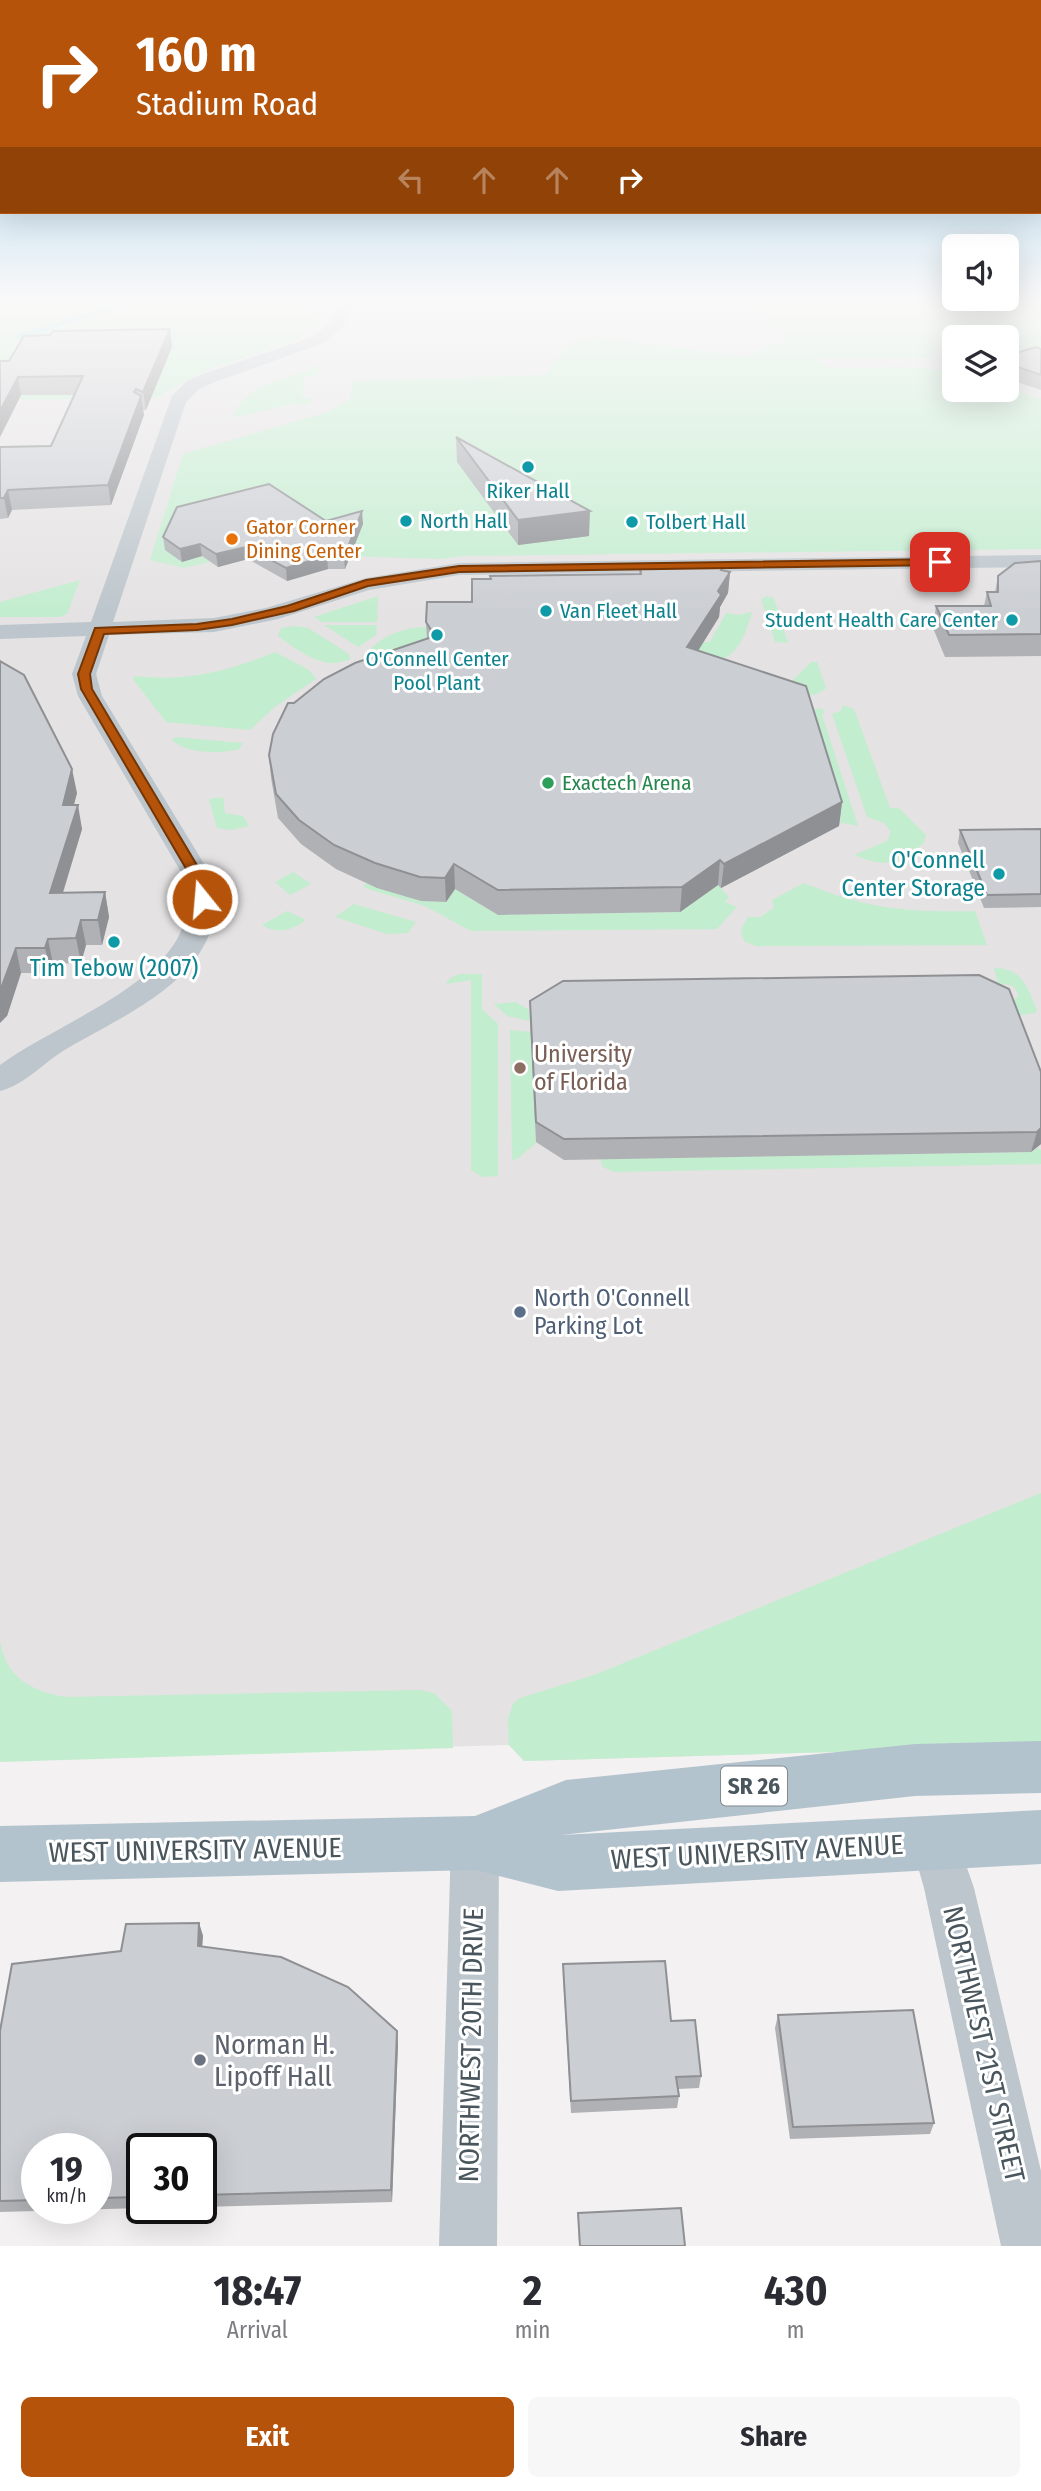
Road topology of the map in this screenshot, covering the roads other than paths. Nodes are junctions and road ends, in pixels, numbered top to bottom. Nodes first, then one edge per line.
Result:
1 (177, 404) edge
2 (1041, 561) edge
3 (99, 631) junction
4 (0, 632) edge
5 (0, 1081) edge
6 (1041, 1767) edge
7 (1041, 1838) edge
8 (935, 1842) junction
9 (475, 1843) junction
10 (0, 1854) edge
11 (468, 2246) edge
12 (1030, 2246) edge

1 - 3 street
2 - 3 street
3 - 4 street
3 - 5 street
6 - 9 main road, WEST UNIVERSITY AVENUE / SR 26
7 - 8 main road, WEST UNIVERSITY AVENUE / SR 26
8 - 9 main road, WEST UNIVERSITY AVENUE / SR 26
8 - 12 street, NORTHWEST 21ST STREET
9 - 10 main road, WEST UNIVERSITY AVENUE / SR 26
9 - 11 street, NORTHWEST 20TH DRIVE

